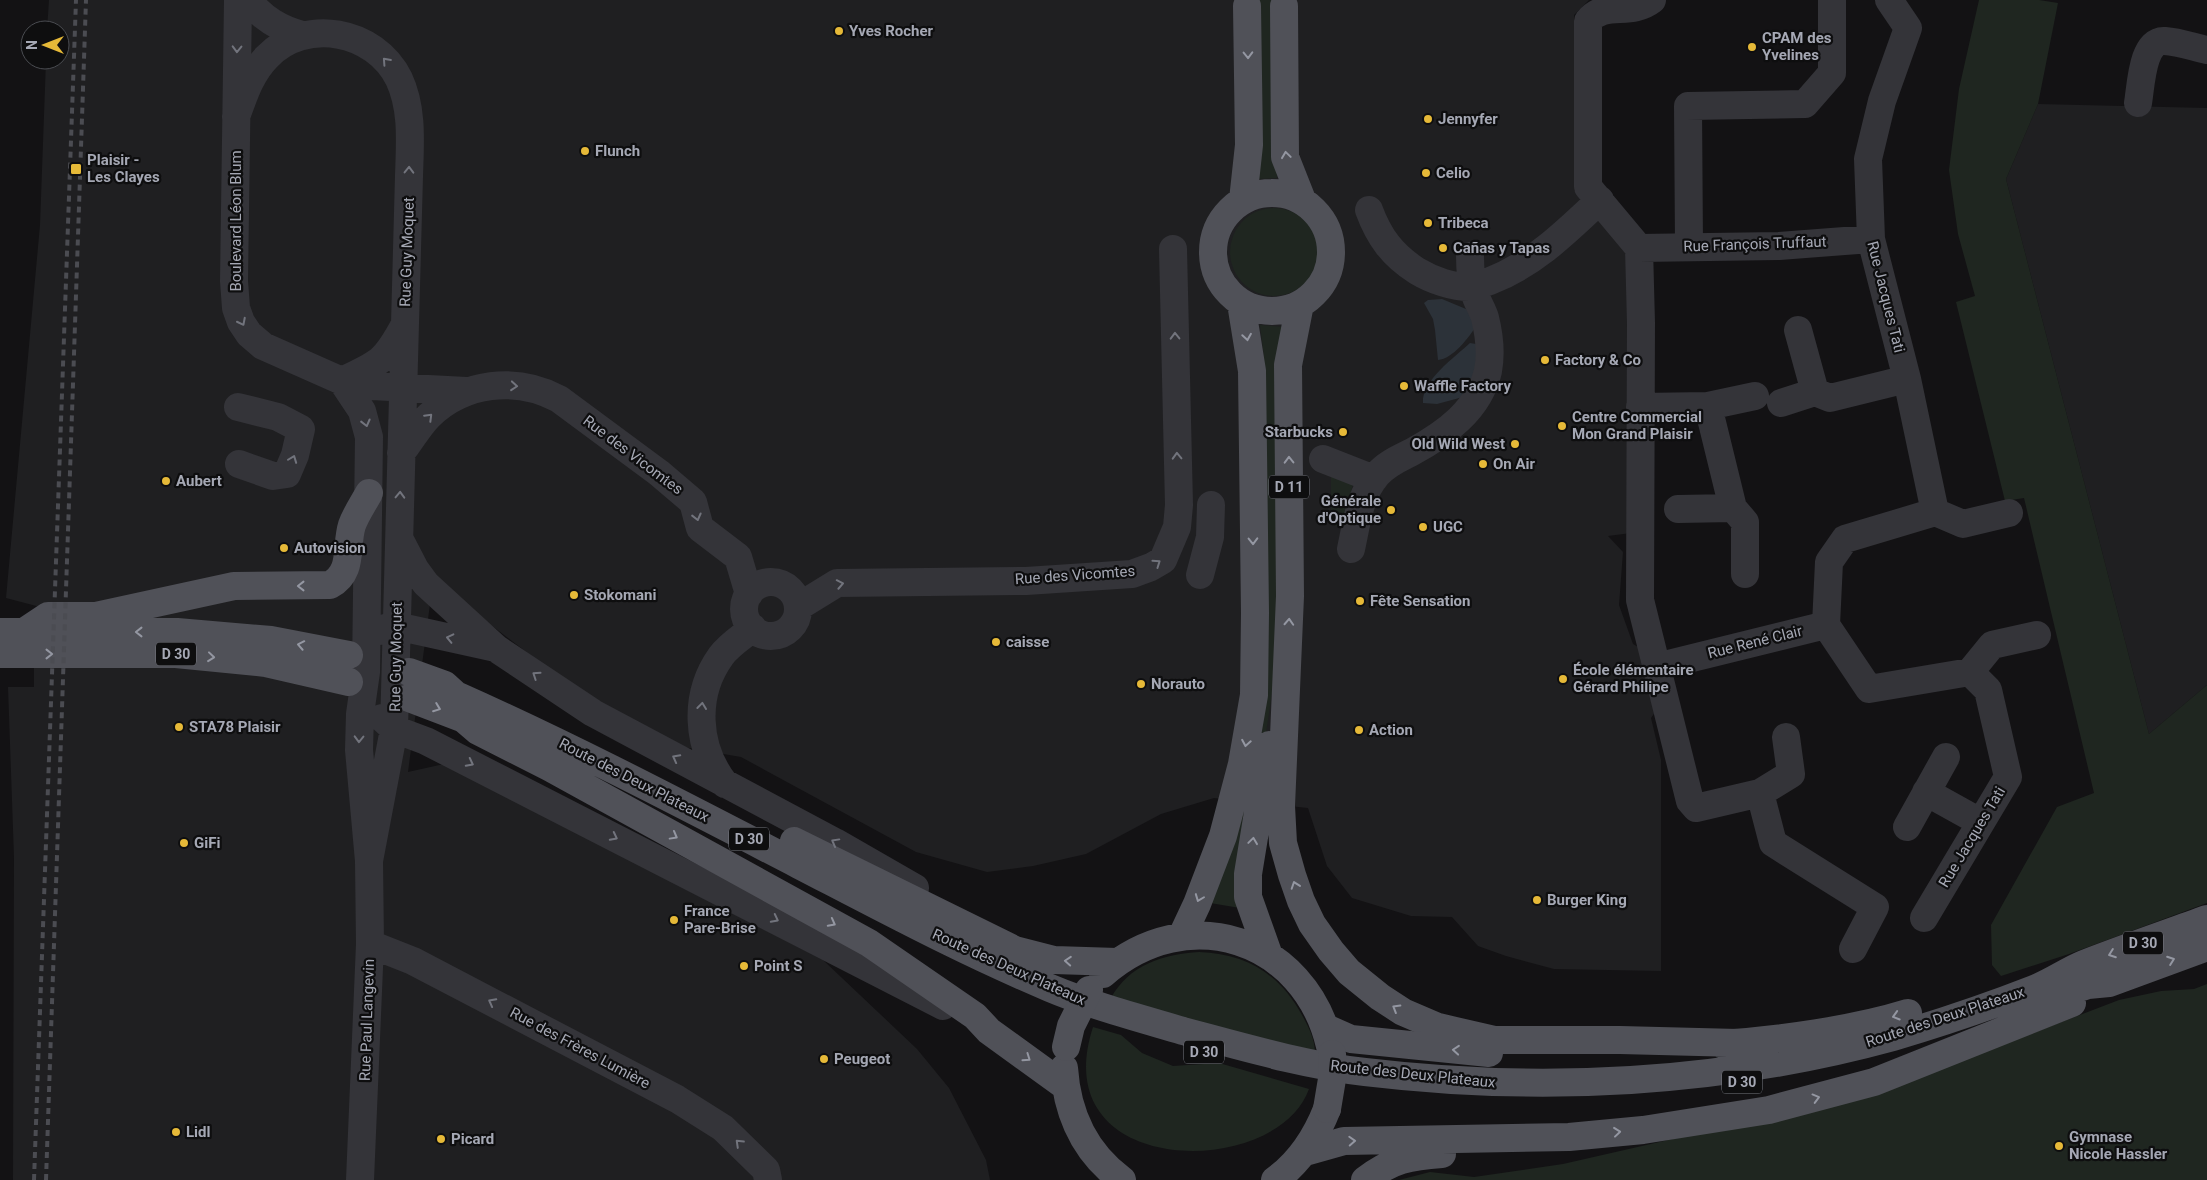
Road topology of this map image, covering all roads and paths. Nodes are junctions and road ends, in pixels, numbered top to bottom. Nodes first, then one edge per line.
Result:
1 (238, 0) edge
2 (248, 0) edge
3 (1652, 0) edge
4 (1832, 0) edge
5 (1890, 0) edge
6 (1247, 6) dead end
7 (1284, 6) dead end
8 (302, 35) junction
9 (2207, 50) edge
10 (2138, 103) dead end
11 (236, 117) junction
12 (1243, 200) junction
13 (1302, 200) junction
14 (1600, 200) junction
15 (1369, 210) dead end
16 (1871, 239) junction
17 (1689, 246) junction
18 (1639, 248) junction
19 (1173, 250) dead end
20 (1470, 256) dead end
21 (1473, 287) junction
22 (1241, 303) junction
23 (1300, 304) junction
24 (405, 324) junction
25 (1798, 330) dead end
26 (1908, 379) junction
27 (342, 381) junction
28 (403, 387) junction
29 (466, 391) junction
30 (1815, 392) junction
31 (1708, 406) junction
32 (238, 408) dead end
33 (1640, 408) junction
34 (401, 453) junction
35 (1324, 459) dead end
36 (239, 464) dead end
37 (1374, 479) junction
38 (369, 493) junction
39 (1211, 504) dead end
40 (1733, 508) junction
41 (1678, 509) dead end
42 (1935, 512) junction
43 (2009, 513) dead end
44 (399, 538) junction
45 (1351, 549) dead end
46 (1744, 574) dead end
47 (1200, 575) dead end
48 (749, 594) junction
49 (798, 607) junction
50 (1826, 624) junction
51 (396, 626) junction
52 (753, 628) junction
53 (12, 632) edge
54 (2037, 635) dead end
55 (497, 649) junction
56 (0, 654) edge
57 (357, 662) junction
58 (1656, 667) junction
59 (1286, 671) junction
60 (1970, 672) junction
61 (445, 685) junction
62 (464, 718) junction
63 (394, 729) junction
64 (1786, 737) dead end
65 (426, 741) junction
66 (1946, 757) dead end
67 (386, 780) junction
68 (726, 784) junction
69 (1926, 792) junction
70 (1760, 793) junction
71 (1980, 822) junction
72 (1908, 827) dead end
73 (369, 861) junction
74 (1924, 918) dead end
75 (2207, 919) edge
76 (978, 932) junction
77 (1182, 936) junction
78 (370, 944) junction
79 (2207, 947) edge
80 (1853, 949) dead end
81 (1270, 956) junction
82 (1117, 962) junction
83 (2079, 966) junction
84 (2109, 984) junction
85 (1326, 1028) junction
86 (988, 1031) junction
87 (1738, 1043) junction
88 (1065, 1086) junction
89 (1569, 1137) junction
90 (1305, 1152) junction
91 (1098, 1170) edge
92 (1281, 1178) edge
93 (360, 1180) edge
94 (768, 1180) edge
95 (1122, 1180) edge
96 (1365, 1180) edge

1 -> 11 street, Boulevard Léon Blum
2 - 8 street, Rue Guy Moquet
3 - 14 street
4 - 17 street
5 - 16 street, Rue Jacques Tati
6 -> 12 main road
13 -> 7 main road
8 - 11 street, Rue Guy Moquet
24 -> 8 street, Rue Guy Moquet
9 - 10 street
11 -> 27 street, Boulevard Léon Blum
12 - 13 main road
12 - 22 main road
13 - 23 main road
14 - 18 street
14 - 21 street
15 - 21 street
16 - 17 street, Rue François Truffaut
16 - 26 street, Rue Jacques Tati
17 - 18 street, Rue François Truffaut
18 - 33 street
49 -> 19 street, Rue des Vicomtes
20 - 21 street
21 - 37 street
22 - 23 main road
22 -> 77 main road, D 11
59 -> 23 main road, D 11
24 - 27 street
24 - 28 street, Rue Guy Moquet
25 - 30 street
26 - 30 street
26 - 42 street, Rue Jacques Tati
27 - 28 street, Boulevard Léon Blum
27 -> 38 street, Rue Guy Moquet
28 - 29 street, Rue des Vicomtes
28 - 34 street, Rue Guy Moquet
34 -> 29 street, Rue des Vicomtes
29 -> 48 street, Rue des Vicomtes
30 - 31 street
31 - 33 street
31 - 40 street
36 -> 32 street
33 - 58 street
44 -> 34 street, Rue Guy Moquet
35 - 37 street
37 - 45 street
38 -> 53 main road
38 - 57 street, Rue Guy Moquet
39 - 47 street
40 - 41 street
40 - 46 street
42 - 43 street
42 - 50 street
44 - 51 street, Rue Guy Moquet
44 - 55 street
48 - 49 street
48 - 52 street
49 - 52 street
50 - 58 street, Rue René Clair
50 - 60 street
55 -> 51 street
51 - 57 street
51 - 63 street, Rue Guy Moquet
68 -> 52 street
57 -> 53 main road, D 30
54 - 60 street
68 -> 55 street
56 -> 57 main road, D 30
57 - 63 street
57 -> 73 street, Rue Guy Moquet
58 - 70 street
81 -> 59 main road, D 11
87 -> 59 main road
60 - 71 street, Rue Jacques Tati
61 -> 62 main road, Route des Deux Plateaux / D 30
61 - 76 main road
61 - 83 main road, Route des Deux Plateaux / D 30
62 - 84 main road, Route des Deux Plateaux / D 30
62 -> 86 main road
63 - 65 street
63 - 67 street, Rue Guy Moquet
64 - 70 street
65 - 67 street
65 -> 86 street
66 - 69 street
67 - 73 street, Rue Guy Moquet
76 -> 68 street
69 - 71 street
69 - 72 street
70 - 80 street
71 - 74 street, Rue Jacques Tati
73 - 78 street, Rue Paul Langevin
75 -> 83 main road, Route des Deux Plateaux / D 30
82 -> 76 main road
77 - 81 main road
77 - 82 main road
78 - 93 street, Rue Paul Langevin
94 -> 78 street, Rue des Frères Lumière
84 -> 79 main road, Route des Deux Plateaux / D 30
81 - 85 main road
82 - 88 main road, bridge
83 -> 87 main road
89 -> 84 main road
87 -> 85 main road
85 - 90 main road, bridge
86 -> 88 main road
88 - 91 main road
90 -> 89 main road
89 - 96 main road
90 - 92 main road
91 - 95 main road

